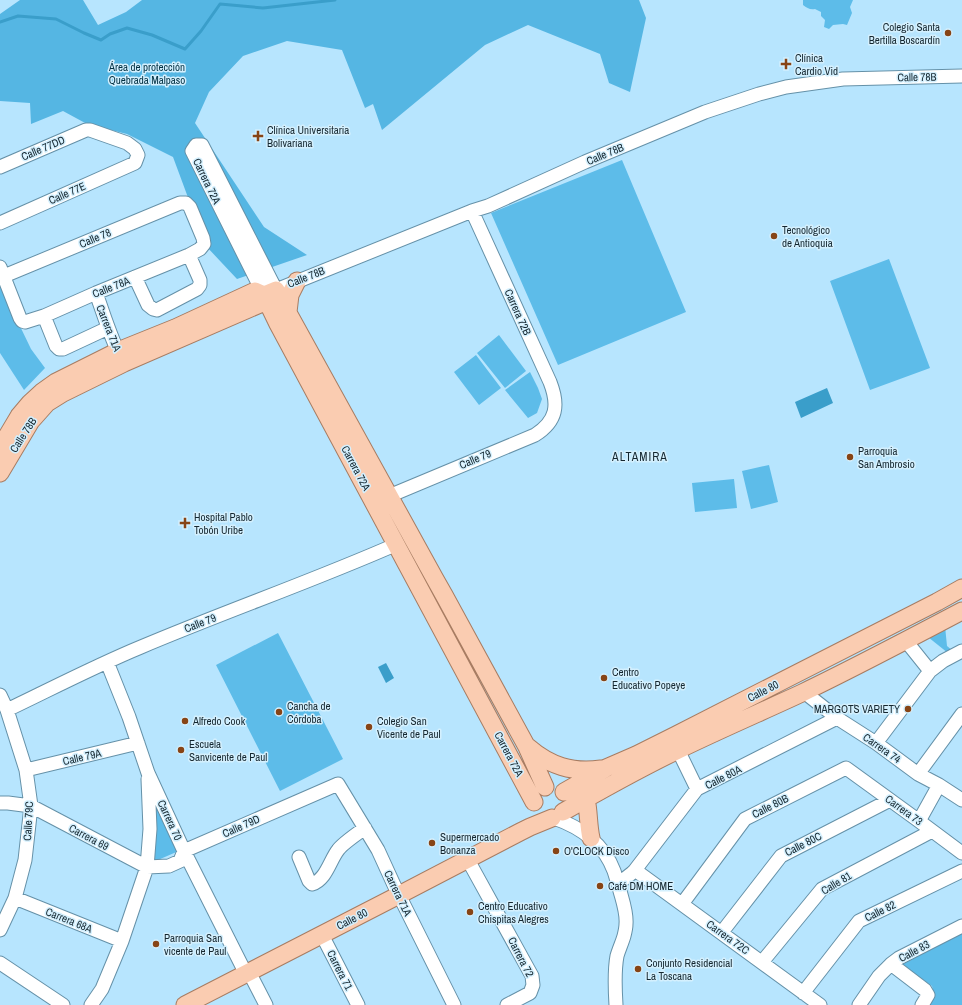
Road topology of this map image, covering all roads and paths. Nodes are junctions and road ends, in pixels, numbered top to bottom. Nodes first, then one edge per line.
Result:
1 (962, 76) edge
2 (135, 163) joint
3 (0, 167) edge
4 (472, 211) junction
5 (0, 223) edge
6 (195, 252) junction
7 (2, 272) edge
8 (135, 277) junction
9 (297, 281) junction
10 (270, 292) junction
11 (96, 293) junction
12 (237, 314) junction
13 (44, 316) junction
14 (283, 318) junction
15 (108, 328) junction
16 (175, 328) junction
17 (157, 349) junction
18 (121, 357) junction
19 (554, 414) joint
20 (0, 448) edge
21 (0, 474) edge
22 (389, 496) junction
23 (397, 544) junction
24 (962, 588) edge
25 (444, 594) junction
26 (429, 605) junction
27 (962, 612) edge
28 (906, 641) junction
29 (962, 651) edge
30 (107, 662) junction
31 (930, 671) junction
32 (804, 692) junction
33 (0, 695) edge
34 (7, 710) junction
35 (962, 714) edge
36 (838, 718) junction
37 (138, 743) junction
38 (876, 743) junction
39 (674, 744) junction
40 (528, 747) junction
41 (606, 768) junction
42 (846, 768) joint
43 (26, 770) junction
44 (148, 773) junction
45 (918, 774) junction
46 (338, 784) joint
47 (939, 785) junction
48 (546, 787) junction
49 (697, 789) junction
50 (564, 792) junction
51 (586, 799) junction
52 (890, 800) junction
53 (962, 800) edge
54 (0, 803) edge
55 (535, 804) junction
56 (31, 806) junction
57 (558, 816) junction
58 (919, 820) junction
59 (365, 828) junction
60 (932, 831) junction
61 (520, 832) junction
62 (584, 834) junction
63 (184, 851) junction
64 (962, 853) edge
65 (299, 857) dead end
66 (468, 860) junction
67 (147, 867) junction
68 (635, 870) junction
69 (962, 871) edge
70 (618, 884) junction
71 (399, 895) junction
72 (15, 898) junction
73 (682, 904) junction
74 (962, 926) edge
75 (0, 930) edge
76 (722, 932) junction
77 (322, 935) junction
78 (122, 941) junction
79 (762, 962) junction
80 (0, 963) edge
81 (891, 964) junction
82 (248, 973) junction
83 (803, 993) junction
84 (925, 1000) edge
85 (63, 1005) edge
86 (91, 1005) edge
87 (185, 1005) edge
88 (266, 1005) edge
89 (358, 1005) edge
90 (454, 1005) edge
91 (507, 1005) edge
92 (616, 1005) edge
93 (820, 1005) edge
94 (859, 1005) edge

1 - 4 street, Calle 78B
2 - 3 street, Calle 77DD
2 - 5 street, Calle 77E
4 - 9 street, Calle 78B
4 - 19 street, Carrera 72B
6 - 7 street, Calle 78
6 - 8 street, Calle 78A
6 - 8 street
7 - 13 street, Calle 78A
8 - 11 street, Calle 78A
9 - 10 street, Calle 78B
9 - 14 main road
10 - 10 street, Carrera 72A
10 - 12 main road, Calle 78B
10 - 14 main road, Carrera 72A
10 - 16 main road, Calle 78B
11 - 13 street, Calle 78A
11 - 15 street, Carrera 71A
12 - 14 main road
12 - 17 main road, Calle 78B
13 - 15 street
14 - 22 main road, Carrera 72A
14 - 23 main road, Carrera 72A
15 - 18 street, Carrera 71A
16 - 17 main road
16 - 18 main road, Calle 78B
17 - 18 main road, Calle 78B
18 - 20 main road, Calle 78B
18 - 21 main road, Calle 78B
19 - 22 street, Calle 79
22 - 25 main road, Carrera 72A
23 - 26 main road, Carrera 72A
23 - 30 street, Calle 79
24 - 39 main road, Calle 80
25 - 26 main road
25 - 40 main road, Carrera 72A
26 - 55 main road, Carrera 72A
27 - 28 main road, Calle 80
28 - 31 street
28 - 32 main road, Calle 80
29 - 31 street
30 - 34 street, Calle 79
30 - 37 street, Carrera 70
31 - 38 street
32 - 36 street, Carrera 74
32 - 39 main road, Calle 80
33 - 34 street
34 - 43 street, Calle 79C
35 - 45 street
36 - 38 street, Carrera 74
36 - 49 street, Calle 80A
37 - 43 street, Calle 79A
37 - 44 street, Carrera 70
38 - 45 street, Carrera 74
39 - 41 main road, Calle 80
39 - 49 street
39 - 51 main road, Calle 80
40 - 41 main road
40 - 48 main road, Carrera 72A
41 - 50 main road, Calle 80
42 - 52 street, Carrera 73
42 - 73 street, Calle 80B
43 - 56 street, Calle 79C
44 - 63 street, Carrera 70
44 - 67 street
45 - 47 street, Carrera 74
46 - 59 street, Carrera 71A
46 - 63 street, Calle 79D
47 - 53 street, Carrera 74
47 - 58 street
48 - 50 main road
48 - 55 main road
49 - 68 street, Calle 80A
50 - 57 main road
51 - 57 main road, Calle 80
51 - 62 main road
52 - 58 street, Carrera 73
52 - 76 street, Calle 80C
54 - 56 street
55 - 57 main road
55 - 61 main road, Calle 80
56 - 67 street, Carrera 69
56 - 72 street, Calle 79C
57 - 61 main road, Calle 80
57 - 62 street
58 - 60 street, Carrera 73
59 - 65 street
59 - 71 street, Carrera 71A
60 - 64 street, Carrera 73
60 - 79 street, Calle 81
61 - 66 main road, Calle 80
62 - 70 street
63 - 67 street, Calle 79D
63 - 82 street, Carrera 70
66 - 71 main road, Calle 80
66 - 91 street, Carrera 72
67 - 78 street
68 - 70 street, Calle 80A
68 - 73 street, Carrera 72C
69 - 83 street, Calle 82
70 - 92 street
71 - 77 main road, Calle 80
71 - 90 street, Carrera 71A
72 - 75 street, Calle 79C
72 - 78 street, Carrera 68A
73 - 76 street, Carrera 72C
74 - 81 street, Calle 83
76 - 79 street, Carrera 72C
77 - 82 main road, Calle 80
77 - 89 street, Carrera 71
78 - 86 street
79 - 83 street, Carrera 72C
80 - 85 street
81 - 84 street
81 - 94 street, Calle 83
82 - 87 main road, Calle 80
82 - 88 street, Carrera 70
83 - 93 street, Carrera 72C

